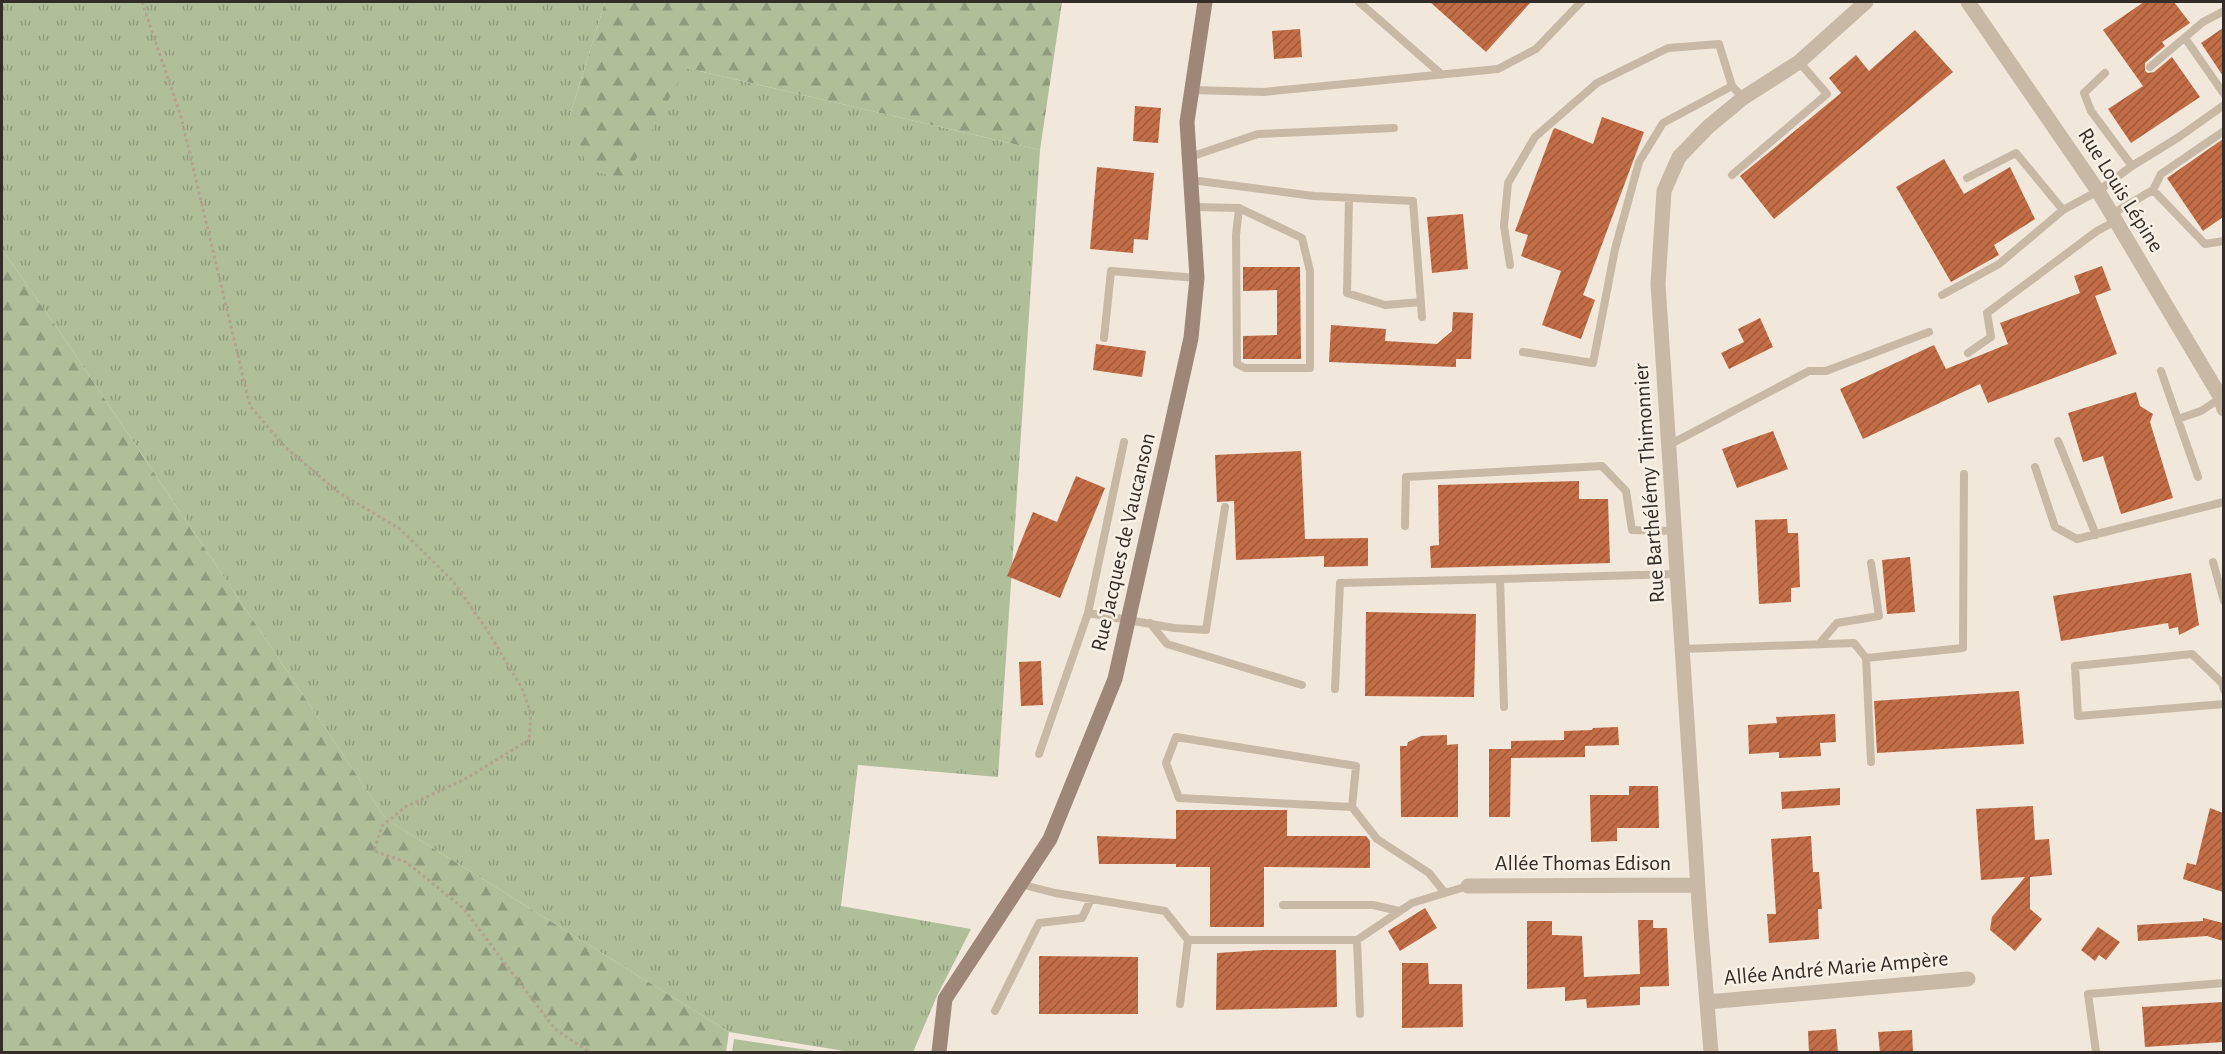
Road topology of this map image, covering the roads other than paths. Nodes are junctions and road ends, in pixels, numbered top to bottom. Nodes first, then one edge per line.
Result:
1 (1205, 2) edge
2 (1359, 2) edge
3 (1581, 2) edge
4 (1866, 2) edge
5 (1968, 2) edge
6 (2223, 11) edge
7 (2185, 38) junction
8 (1799, 62) junction
9 (2150, 68) dead end
10 (1440, 73) junction
11 (2105, 73) dead end
12 (1732, 86) junction
13 (1192, 90) junction
14 (2223, 94) edge
15 (1743, 99) junction
16 (2223, 105) edge
17 (1394, 128) dead end
18 (2223, 131) edge
19 (1190, 157) junction
20 (2132, 166) junction
21 (1732, 175) dead end
22 (1967, 178) dead end
23 (1191, 180) junction
24 (2153, 190) junction
25 (2098, 191) junction
26 (1349, 198) junction
27 (1193, 207) junction
28 (1239, 208) junction
29 (2063, 210) junction
30 (2114, 218) junction
31 (2223, 241) edge
32 (1510, 265) dead end
33 (1197, 278) junction
34 (1942, 295) dead end
35 (1421, 302) junction
36 (1422, 317) dead end
37 (1929, 332) dead end
38 (1104, 338) dead end
39 (1523, 352) dead end
40 (1968, 353) dead end
41 (2161, 371) dead end
42 (2222, 403) edge
43 (2178, 419) junction
44 (2058, 441) dead end
45 (1124, 442) dead end
46 (1669, 446) junction
47 (2035, 466) dead end
48 (1964, 474) dead end
49 (2198, 477) dead end
50 (2223, 502) edge
51 (1225, 507) dead end
52 (1405, 526) dead end
53 (1674, 531) junction
54 (2096, 535) junction
55 (2213, 562) dead end
56 (1871, 563) dead end
57 (1677, 574) junction
58 (1500, 579) junction
59 (2223, 601) edge
60 (1088, 613) junction
61 (1129, 619) junction
62 (1150, 623) junction
63 (1819, 644) junction
64 (1682, 649) junction
65 (1866, 658) junction
66 (1302, 685) dead end
67 (1335, 688) dead end
68 (2223, 690) edge
69 (2223, 704) edge
70 (1504, 707) dead end
71 (1039, 754) dead end
72 (1871, 762) dead end
73 (1352, 807) junction
74 (1020, 884) junction
75 (1697, 885) junction
76 (1468, 886) joint
77 (1445, 893) junction
78 (1090, 899) junction
79 (1283, 905) dead end
80 (1399, 911) junction
81 (1188, 940) junction
82 (1358, 940) junction
83 (1968, 979) dead end
84 (2223, 983) edge
85 (1707, 1002) junction
86 (1180, 1004) dead end
87 (995, 1011) dead end
88 (1360, 1014) dead end
89 (939, 1053) edge
90 (1711, 1053) edge
91 (2096, 1053) edge

1 - 13 street, Rue Jacques de Vaucanson
2 - 10 lane
3 - 10 lane
4 - 8 street, Rue Barthélémy Thimonnier
5 - 25 street, Rue Louis Lépine
6 - 7 lane
7 - 9 lane
7 - 14 lane
8 - 15 street, Rue Barthélémy Thimonnier
8 - 21 lane
10 - 13 lane
11 - 20 lane
12 - 15 lane
12 - 32 lane
12 - 39 lane
13 - 19 street, Rue Jacques de Vaucanson
15 - 46 street, Rue Barthélémy Thimonnier
16 - 20 lane
17 - 19 lane
18 - 24 lane
19 - 23 street, Rue Jacques de Vaucanson
20 - 25 lane
22 - 29 lane
23 - 26 lane
23 - 27 street, Rue Jacques de Vaucanson
24 - 30 lane
24 - 31 lane
25 - 29 lane
25 - 30 street, Rue Louis Lépine
26 - 35 lane
26 - 35 lane
27 - 28 lane
27 - 33 street, Rue Jacques de Vaucanson
28 - 28 lane
29 - 34 lane
30 - 40 lane
30 - 42 street, Rue Louis Lépine
33 - 38 lane
33 - 61 street, Rue Jacques de Vaucanson
35 - 36 lane
37 - 46 lane
41 - 43 lane
42 - 43 lane
43 - 49 lane
44 - 54 lane
45 - 60 lane
46 - 53 street, Rue Barthélémy Thimonnier
47 - 54 lane
48 - 65 lane
50 - 54 lane
51 - 62 lane
52 - 53 lane
53 - 57 street, Rue Barthélémy Thimonnier
55 - 59 lane
56 - 63 lane
57 - 58 lane
57 - 64 street, Rue Barthélémy Thimonnier
58 - 67 lane
58 - 70 lane
60 - 61 lane
60 - 71 lane
61 - 62 lane
61 - 74 street, Rue Jacques de Vaucanson
62 - 66 lane
63 - 64 lane
63 - 65 lane
64 - 75 street, Rue Barthélémy Thimonnier
65 - 72 lane
68 - 69 lane
73 - 73 lane
73 - 77 lane
74 - 78 lane
74 - 89 street, Rue Jacques de Vaucanson
75 - 76 street, Allée Thomas Edison
75 - 85 street, Rue Barthélémy Thimonnier
76 - 77 lane
77 - 80 lane
78 - 81 lane
78 - 87 lane
79 - 80 lane
80 - 82 lane
81 - 82 lane
81 - 86 lane
82 - 88 lane
83 - 85 street, Allée André Marie Ampère
84 - 91 lane
85 - 90 street, Rue Barthélémy Thimonnier

